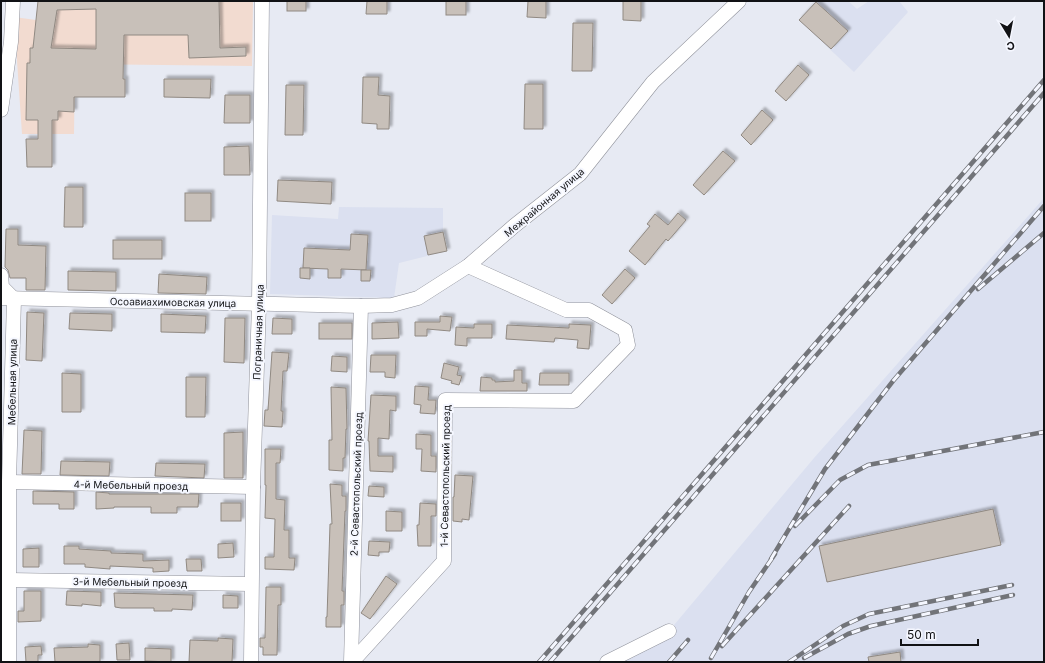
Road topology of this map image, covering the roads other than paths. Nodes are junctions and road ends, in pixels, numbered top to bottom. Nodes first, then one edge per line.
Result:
1 (13, 1) edge
2 (262, 1) edge
3 (739, 1) edge
4 (1, 110) edge
5 (468, 266) junction
6 (1, 275) edge
7 (7, 298) edge
8 (259, 304) junction
9 (392, 305) joint
10 (361, 306) junction
11 (9, 482) junction
12 (253, 487) junction
13 (10, 580) junction
14 (251, 584) junction
15 (669, 631) dead end
16 (9, 662) edge
17 (251, 662) edge
18 (351, 662) edge
19 (607, 662) edge

1 - 4 street
2 - 8 street, Пограничная улица
3 - 5 street, Межрайонная улица
5 - 9 street, Межрайонная улица
5 - 18 street, 1-й Севастопольский проезд
6 - 7 street
7 - 8 street, Осоавиахимовская улица
7 - 11 street, Мебельная улица
8 - 10 street, Осоавиахимовская улица
8 - 12 street, Пограничная улица
9 - 10 street, Осоавиахимовская улица
10 - 18 street, 2-й Севастопольский проезд
11 - 12 street, 4-й Мебельный проезд
11 - 13 street, Мебельная улица
12 - 14 street, Пограничная улица
13 - 14 street, 3-й Мебельный проезд
13 - 16 street, Мебельная улица
14 - 17 street, Пограничная улица
15 - 19 street

